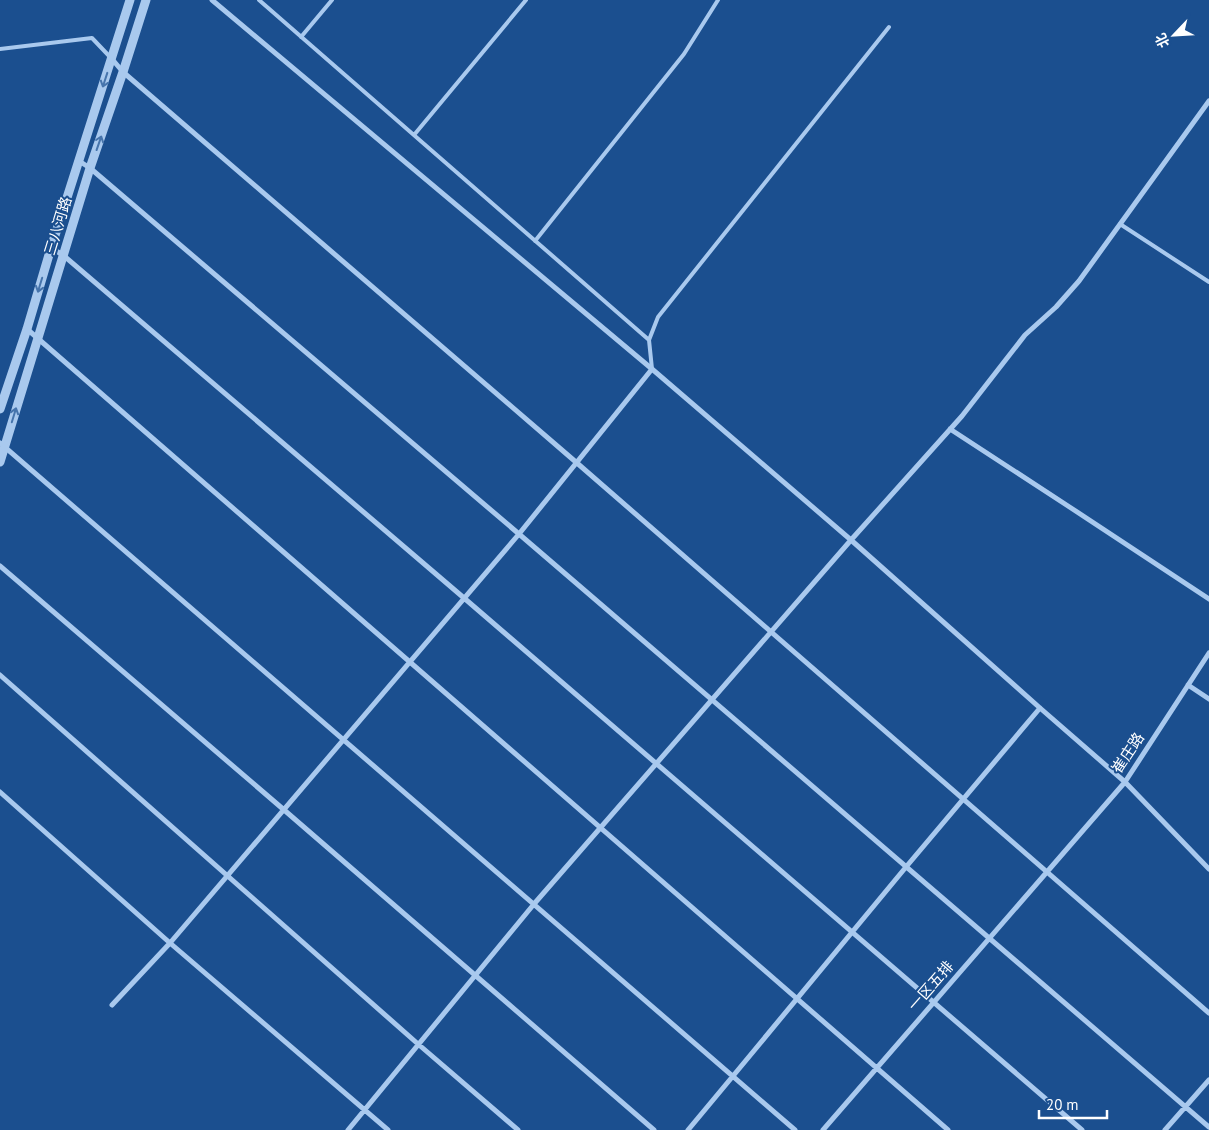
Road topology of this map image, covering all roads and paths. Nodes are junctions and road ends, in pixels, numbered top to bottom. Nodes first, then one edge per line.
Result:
1 (130, 0) edge
2 (146, 0) edge
3 (212, 0) edge
4 (259, 0) edge
5 (332, 0) edge
6 (526, 0) edge
7 (718, 0) edge
8 (889, 27) dead end
9 (301, 38) junction
10 (0, 49) edge
11 (112, 59) junction
12 (124, 72) junction
13 (1209, 100) edge
14 (414, 135) junction
15 (79, 161) junction
16 (90, 168) junction
17 (1120, 224) junction
18 (535, 241) junction
19 (51, 248) junction
20 (63, 256) junction
21 (1209, 282) edge
22 (27, 329) junction
23 (38, 339) junction
24 (649, 340) junction
25 (652, 369) junction
26 (0, 409) edge
27 (950, 429) junction
28 (2, 445) edge
29 (0, 462) edge
30 (578, 463) junction
31 (519, 534) junction
32 (851, 540) junction
33 (0, 566) edge
34 (464, 598) junction
35 (1209, 599) edge
36 (772, 632) junction
37 (1209, 653) edge
38 (410, 661) junction
39 (0, 675) edge
40 (1188, 685) junction
41 (1209, 699) edge
42 (712, 700) junction
43 (1040, 708) junction
44 (343, 739) junction
45 (656, 764) junction
46 (1124, 782) junction
47 (0, 792) edge
48 (964, 799) junction
49 (283, 809) junction
50 (601, 828) junction
51 (1058, 858) joint
52 (906, 867) junction
53 (1209, 869) edge
54 (1046, 871) junction
55 (227, 875) junction
56 (534, 904) junction
57 (852, 932) junction
58 (989, 938) junction
59 (170, 943) junction
60 (475, 975) junction
61 (798, 998) junction
62 (934, 1002) junction
63 (112, 1005) dead end
64 (1209, 1013) edge
65 (418, 1044) junction
66 (877, 1068) junction
67 (733, 1076) junction
68 (1209, 1080) edge
69 (1185, 1107) junction
70 (365, 1110) junction
71 (1209, 1127) edge
72 (348, 1130) edge
73 (388, 1130) edge
74 (518, 1130) edge
75 (654, 1130) edge
76 (688, 1130) edge
77 (795, 1130) edge
78 (824, 1130) edge
79 (948, 1130) edge
80 (1082, 1130) edge
81 (1165, 1130) edge

1 - 11 street, 三八河路
2 - 12 street, 三八河路
3 - 25 street
4 - 9 lane
5 - 9 lane
6 - 14 lane
7 - 18 lane
8 - 24 lane
9 - 14 lane
10 - 11 lane
11 - 12 street
11 -> 15 street, 三八河路
16 -> 12 street, 三八河路
12 - 30 street
13 - 17 street
14 - 18 lane
15 - 16 street
15 - 19 street, 三八河路
16 - 20 street, 三八河路
16 - 31 street
17 - 21 lane
17 - 27 street
18 - 24 lane
19 - 20 street
19 -> 22 street, 三八河路
20 - 23 street, 三八河路
20 - 34 street
22 - 23 street
22 - 26 street, 三八河路
28 -> 23 street, 三八河路
23 - 38 street
24 - 25 lane
25 - 30 street
25 - 32 street
27 - 32 street
27 - 35 street
28 - 29 street, 三八河路
28 - 44 street
30 - 31 street
30 - 36 street
31 - 34 street
31 - 42 street
32 - 36 street
32 - 43 street
33 - 49 street
34 - 38 street
34 - 45 street
36 - 42 street
36 - 48 street
37 - 40 street, 崔庄路
38 - 44 street
38 - 50 street
39 - 55 street
40 - 41 street
40 - 46 street, 崔庄路
42 - 45 street
42 - 52 street
43 - 46 street
43 - 48 street
44 - 49 street
44 - 56 street
45 - 50 street
45 - 57 street
46 - 51 street, 崔庄路
46 - 53 street
47 - 59 street
48 - 52 street
48 - 54 street
49 - 55 street
49 - 60 street
50 - 56 street
50 - 61 street
51 - 54 street, 一区五排
52 - 57 street
52 - 58 street
54 - 58 street, 一区五排
54 - 64 street
55 - 59 street
55 - 65 street
56 - 60 street
56 - 67 street
57 - 61 street
57 - 62 street
58 - 62 street, 一区五排
58 - 69 street
59 - 63 street
59 - 70 street
60 - 65 street
60 - 75 street
61 - 66 street
61 - 67 street
62 - 66 street, 一区五排
62 - 80 street
65 - 70 street
65 - 74 street
66 - 78 street, 一区五排
66 - 79 street
67 - 76 street
67 - 77 street
68 - 69 street
69 - 71 street
69 - 81 street
70 - 72 street
70 - 73 street

